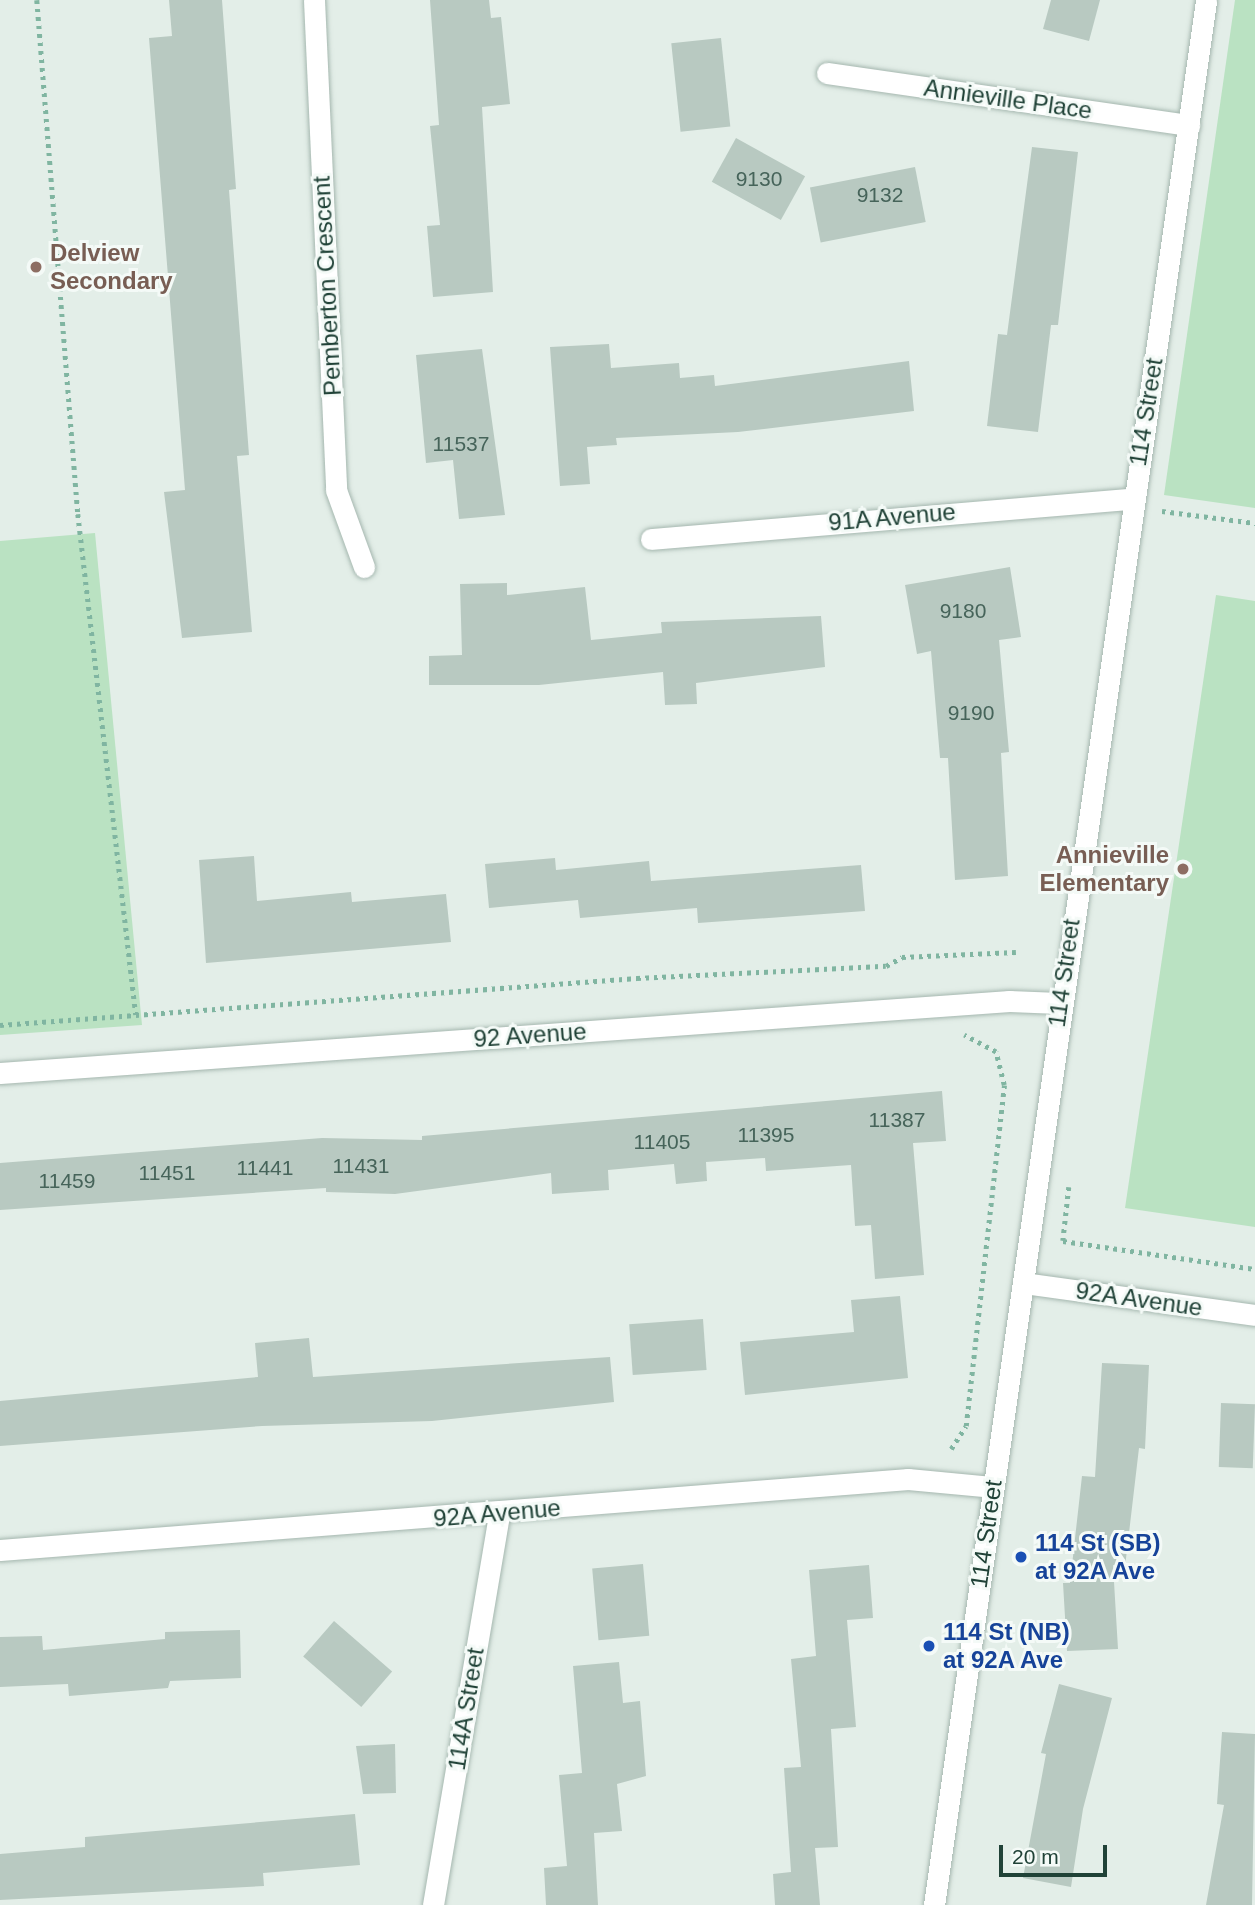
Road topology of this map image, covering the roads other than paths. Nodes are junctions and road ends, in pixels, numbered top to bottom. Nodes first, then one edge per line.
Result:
1 (314, 0) edge
2 (1206, 0) edge
3 (827, 73) dead end
4 (1189, 125) junction
5 (1132, 499) junction
6 (651, 539) dead end
7 (364, 567) dead end
8 (1059, 1003) junction
9 (0, 1073) edge
10 (1024, 1283) junction
11 (1255, 1315) edge
12 (992, 1487) junction
13 (499, 1514) junction
14 (0, 1550) edge
15 (433, 1905) edge
16 (934, 1905) edge

1 - 7 street, Pemberton Crescent
2 - 4 street, 114 Street
3 - 4 street, Annieville Place
4 - 5 street, 114 Street
5 - 6 street, 91A Avenue
5 - 8 street, 114 Street
8 - 9 street, 92 Avenue
8 - 10 street, 114 Street
10 - 11 street, 92A Avenue
10 - 12 street, 114 Street
12 - 13 street, 92A Avenue
12 - 16 street, 114 Street
13 - 14 street, 92A Avenue
13 - 15 street, 114A Street

